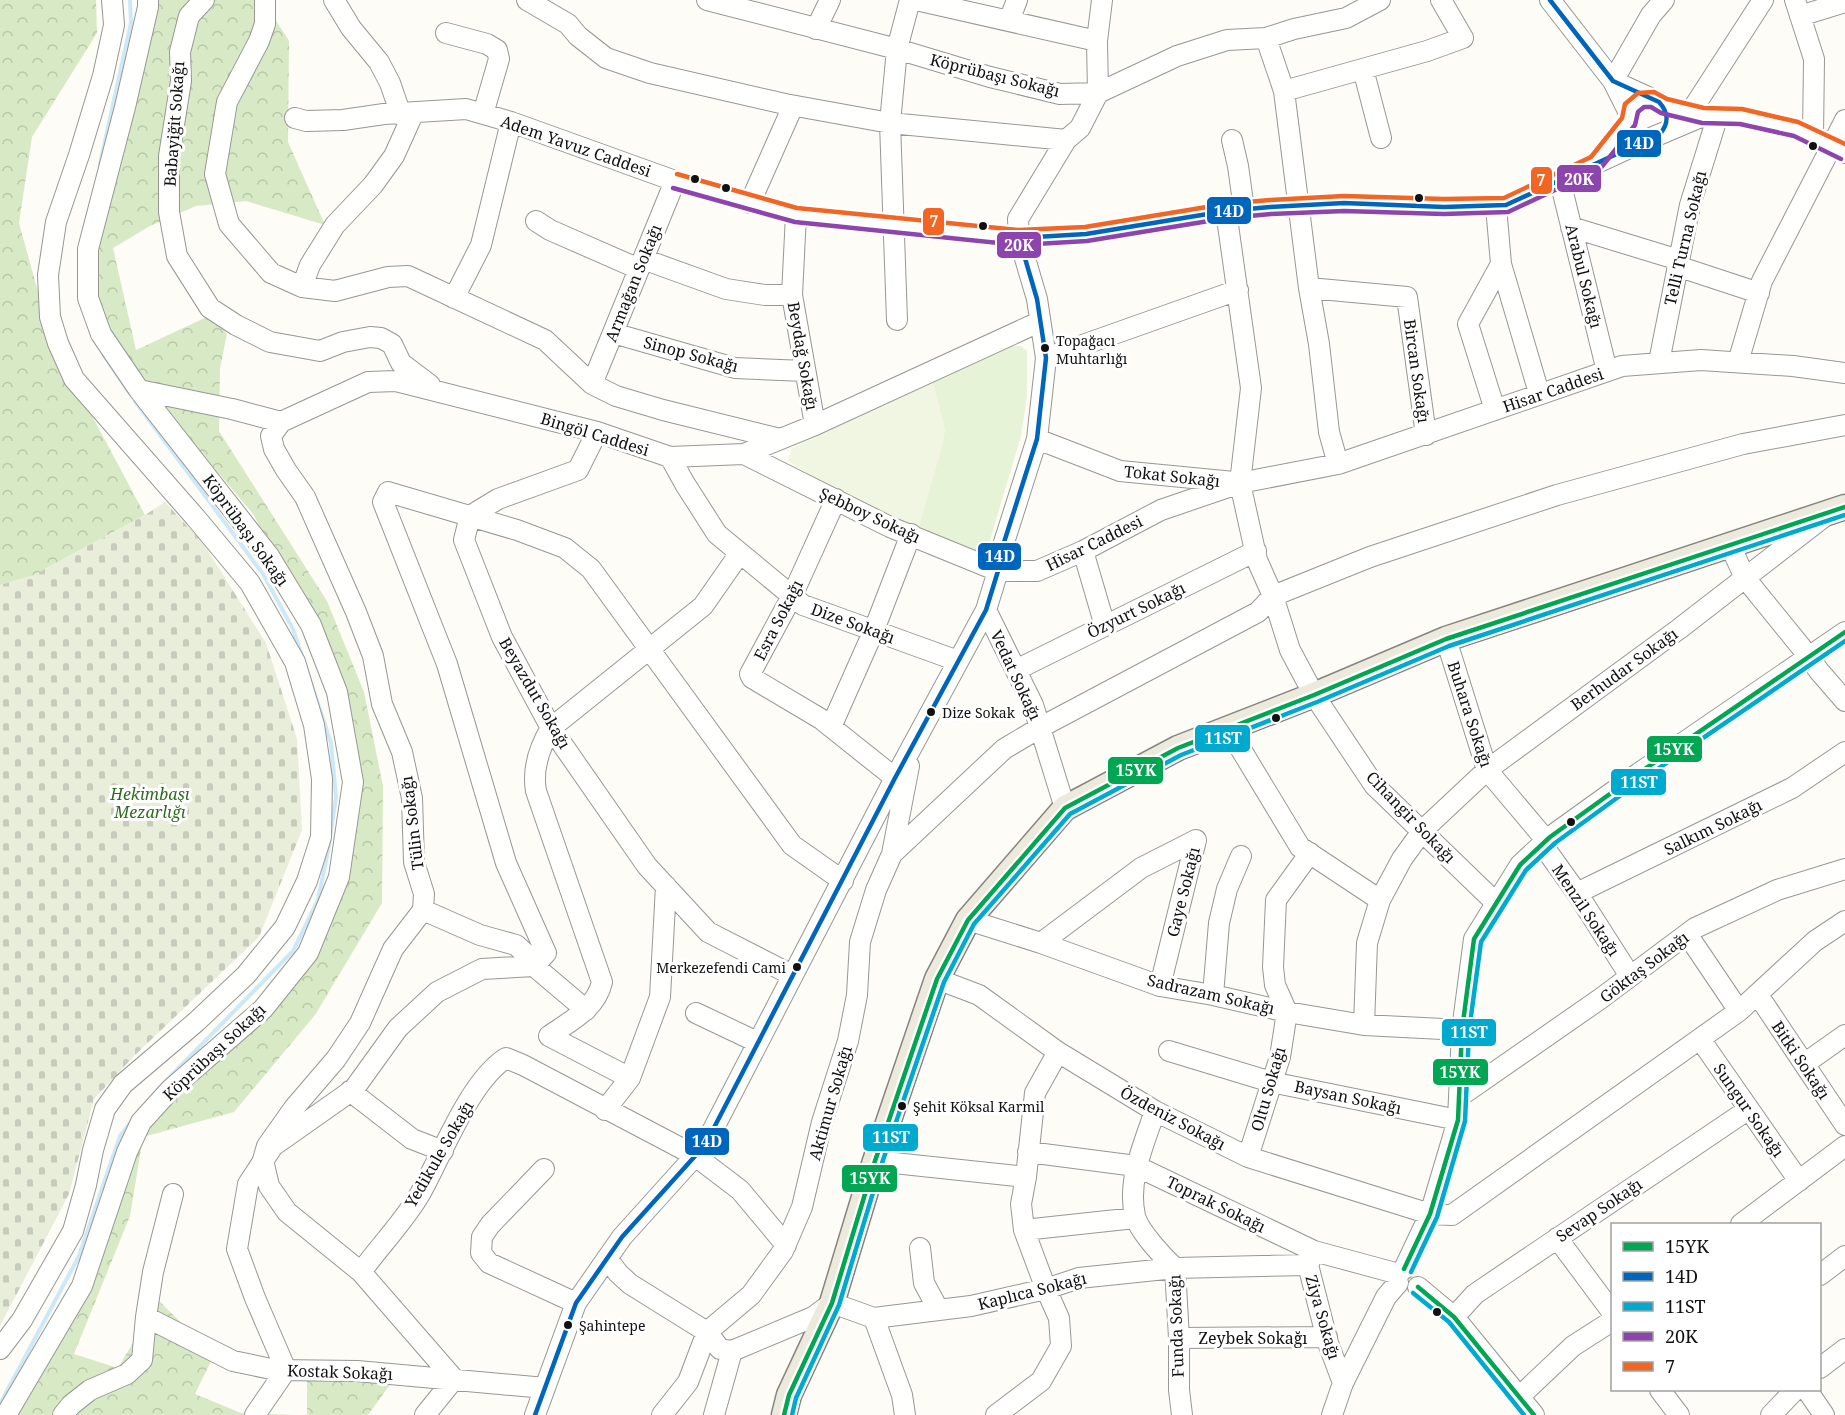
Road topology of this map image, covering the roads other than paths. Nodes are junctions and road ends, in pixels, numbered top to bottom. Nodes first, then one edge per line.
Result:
1 (112, 0) edge
2 (148, 0) edge
3 (204, 0) edge
4 (265, 0) edge
5 (334, 0) edge
6 (527, 0) edge
7 (707, 0) edge
8 (830, 0) edge
9 (910, 0) edge
10 (916, 0) edge
11 (1017, 0) edge
12 (1102, 0) edge
13 (1380, 0) edge
14 (1441, 0) edge
15 (1550, 0) edge
16 (1664, 0) edge
17 (1763, 0) edge
18 (1845, 2) edge
19 (1798, 8) edge
20 (1009, 21) junction
21 (816, 29) junction
22 (446, 33) dead end
23 (1266, 38) junction
24 (1097, 41) junction
25 (897, 49) junction
26 (1363, 69) junction
27 (1613, 81) junction
28 (1284, 91) junction
29 (1098, 93) junction
30 (1658, 103) junction
31 (793, 106) junction
32 (407, 114) junction
33 (483, 114) junction
34 (1704, 115) junction
35 (1629, 117) junction
36 (294, 118) dead end
37 (1845, 120) edge
38 (512, 122) junction
39 (890, 123) junction
40 (1655, 136) junction
41 (1813, 136) junction
42 (1381, 138) dead end
43 (1066, 140) junction
44 (1232, 140) dead end
45 (1838, 149) edge
46 (1596, 163) junction
47 (675, 181) junction
48 (1560, 181) junction
49 (750, 203) junction
50 (1496, 206) junction
51 (1299, 207) junction
52 (1235, 210) junction
53 (796, 215) junction
54 (537, 222) dead end
55 (893, 225) junction
56 (1571, 227) junction
57 (1019, 238) junction
58 (1678, 263) junction
59 (641, 264) junction
60 (1501, 264) junction
61 (302, 287) junction
62 (1309, 288) junction
63 (1238, 290) junction
64 (1759, 293) junction
65 (792, 295) junction
66 (454, 298) junction
67 (897, 320) dead end
68 (1039, 322) junction
69 (613, 333) junction
70 (1046, 358) junction
71 (1659, 362) junction
72 (1738, 362) junction
73 (806, 371) junction
74 (1607, 371) junction
75 (1845, 373) edge
76 (591, 384) junction
77 (139, 390) junction
78 (437, 390) junction
79 (1539, 393) junction
80 (1495, 410) junction
81 (281, 422) junction
82 (815, 425) junction
83 (1845, 425) edge
84 (597, 432) junction
85 (1426, 435) junction
86 (780, 439) junction
87 (1037, 439) junction
88 (744, 454) junction
89 (670, 457) junction
90 (1338, 464) junction
91 (1240, 483) junction
92 (836, 500) junction
93 (1837, 510) edge
94 (470, 516) junction
95 (911, 534) junction
96 (1730, 545) junction
97 (1083, 551) junction
98 (1256, 551) junction
99 (740, 553) junction
100 (998, 571) junction
101 (1745, 578) junction
102 (792, 596) junction
103 (1273, 596) junction
104 (986, 610) junction
105 (1105, 626) junction
106 (874, 630) junction
107 (1845, 632) edge
108 (1446, 639) junction
109 (648, 648) junction
110 (1810, 658) junction
111 (958, 661) junction
112 (1016, 670) junction
113 (1314, 695) junction
114 (1845, 700) edge
115 (831, 727) junction
116 (1041, 727) junction
117 (551, 728) junction
118 (1228, 728) junction
119 (912, 750) junction
120 (1845, 752) edge
121 (1487, 770) junction
122 (895, 778) junction
123 (1065, 808) junction
124 (1423, 830) junction
125 (1544, 842) junction
126 (1310, 853) junction
127 (892, 854) junction
128 (1242, 856) dead end
129 (1845, 869) edge
130 (843, 881) junction
131 (666, 886) junction
132 (1577, 894) junction
133 (1380, 900) junction
134 (1496, 903) junction
135 (423, 910) junction
136 (968, 920) junction
137 (1845, 921) edge
138 (1687, 934) junction
139 (1041, 943) junction
140 (534, 966) junction
141 (792, 975) junction
142 (1630, 976) junction
143 (937, 979) junction
144 (1160, 986) junction
145 (1213, 994) junction
146 (1758, 995) junction
147 (586, 1010) junction
148 (1287, 1011) junction
149 (1739, 1011) junction
150 (696, 1013) dead end
151 (1364, 1025) junction
152 (1462, 1030) junction
153 (1845, 1035) edge
154 (1700, 1039) junction
155 (758, 1042) junction
156 (1169, 1051) dead end
157 (1058, 1052) junction
158 (1804, 1064) junction
159 (630, 1078) junction
160 (1271, 1082) junction
161 (351, 1091) junction
162 (1459, 1097) junction
163 (1749, 1109) junction
164 (605, 1110) junction
165 (1155, 1111) junction
166 (1458, 1120) junction
167 (1845, 1125) edge
168 (443, 1151) junction
169 (1029, 1152) junction
170 (694, 1155) junction
171 (1842, 1156) edge
172 (1248, 1157) junction
173 (263, 1160) junction
174 (875, 1161) junction
175 (1136, 1166) junction
176 (544, 1168) dead end
177 (1026, 1177) junction
178 (1799, 1181) junction
179 (173, 1194) dead end
180 (1430, 1214) junction
181 (1135, 1218) junction
182 (1742, 1223) edge
183 (1024, 1230) junction
184 (1557, 1238) junction
185 (786, 1245) junction
186 (920, 1248) dead end
187 (1845, 1256) edge
188 (607, 1258) junction
189 (1311, 1258) junction
190 (1175, 1268) junction
191 (361, 1272) junction
192 (1821, 1274) edge
193 (1400, 1275) junction
194 (1046, 1289) junction
195 (832, 1303) junction
196 (576, 1304) junction
197 (938, 1309) junction
198 (1611, 1311) edge
199 (146, 1317) junction
200 (1454, 1317) junction
201 (874, 1318) junction
202 (1611, 1322) edge
203 (707, 1332) junction
204 (1179, 1338) junction
205 (1327, 1338) junction
206 (0, 1349) edge
207 (1845, 1349) edge
208 (732, 1351) junction
209 (1821, 1367) edge
210 (286, 1370) junction
211 (454, 1379) junction
212 (1343, 1383) junction
213 (545, 1388) junction
214 (1793, 1391) edge
215 (1808, 1391) edge
216 (1519, 1397) junction
217 (6, 1415) edge
218 (63, 1415) edge
219 (255, 1415) edge
220 (425, 1415) edge
221 (536, 1415) edge
222 (662, 1415) edge
223 (714, 1415) edge
224 (784, 1415) edge
225 (904, 1415) edge
226 (996, 1415) edge
227 (1182, 1415) edge
228 (1332, 1415) edge
229 (1534, 1415) edge
230 (1771, 1415) edge
231 (1824, 1415) edge

1 - 206 street, Köprübaşı Sokağı
2 - 77 street, Köprübaşı Sokağı
3 - 78 street, Babayiğit Sokağı
4 - 61 street
5 - 32 street
6 - 31 street
7 - 21 street, Köprübaşı Sokağı
8 - 21 street
9 - 25 street
10 - 20 street
11 - 20 street
12 - 24 street
13 - 23 street, Köprübaşı Sokağı
14 - 26 street
15 - 27 street
16 - 27 street
17 - 34 street, Telli Turna Sokağı
18 - 19 street
19 - 41 street
20 - 24 street
21 - 25 street, Köprübaşı Sokağı
22 - 33 street
23 - 28 street
23 - 29 street, Köprübaşı Sokağı
24 - 29 street
25 - 29 street, Köprübaşı Sokağı
25 - 39 street
26 - 28 street
26 - 42 street
27 - 30 street, Adem Yavuz Caddesi
27 - 35 street
28 - 51 street
29 - 43 street
30 - 34 street, Adem Yavuz Caddesi
30 - 35 street
30 - 40 street
31 - 39 street
31 - 49 street
32 - 33 street, Adem Yavuz Caddesi
32 - 36 street, Adem Yavuz Caddesi
32 - 61 street
33 - 38 street, Adem Yavuz Caddesi
34 - 40 street, Adem Yavuz Caddesi
34 - 41 street, Adem Yavuz Caddesi
34 - 58 street, Telli Turna Sokağı
35 - 40 street
35 - 46 street, Adem Yavuz Caddesi
37 - 45 street
38 - 47 street, Adem Yavuz Caddesi
38 - 66 street
39 - 43 street
39 - 55 street
40 - 46 street, Adem Yavuz Caddesi
41 - 45 street, Adem Yavuz Caddesi
43 - 57 street
44 - 52 street, Cihangir Sokağı
45 - 64 street
46 - 48 street, Adem Yavuz Caddesi
47 - 49 street, Adem Yavuz Caddesi
47 - 59 street, Armağan Sokağı
48 - 50 street, Adem Yavuz Caddesi
48 - 56 street, Arabul Sokağı
49 - 53 street, Adem Yavuz Caddesi
50 - 51 street, Adem Yavuz Caddesi
50 - 60 street
51 - 52 street, Adem Yavuz Caddesi
51 - 62 street
52 - 57 street, Adem Yavuz Caddesi
52 - 63 street, Cihangir Sokağı
53 - 55 street, Adem Yavuz Caddesi
53 - 65 street, Beydağ Sokağı
54 - 59 street
55 - 57 street, Adem Yavuz Caddesi
55 - 67 street
56 - 58 street
56 - 74 street, Arabul Sokağı
57 - 68 street
58 - 64 street
58 - 71 street, Telli Turna Sokağı
59 - 65 street
59 - 69 street, Armağan Sokağı
60 - 79 street
60 - 80 street
61 - 66 street
62 - 85 street, Bircan Sokağı
62 - 90 street
63 - 70 street
63 - 91 street, Cihangir Sokağı
64 - 72 street
65 - 73 street, Beydağ Sokağı
66 - 76 street
68 - 70 street
68 - 82 street, Bingöl Caddesi
69 - 73 street, Sinop Sokağı
69 - 76 street, Armağan Sokağı
70 - 87 street
71 - 72 street, Hisar Caddesi
71 - 74 street, Hisar Caddesi
72 - 75 street, Hisar Caddesi
73 - 82 street, Beydağ Sokağı
74 - 79 street, Hisar Caddesi
76 - 86 street
77 - 81 street
77 - 217 street, Köprübaşı Sokağı
78 - 81 street, Bingöl Caddesi
78 - 84 street, Bingöl Caddesi
79 - 80 street, Hisar Caddesi
80 - 85 street, Hisar Caddesi
81 - 135 street, Tülin Sokağı
82 - 86 street, Bingöl Caddesi
83 - 103 street
84 - 89 street, Bingöl Caddesi
84 - 94 street
85 - 90 street, Hisar Caddesi
86 - 88 street, Bingöl Caddesi
87 - 91 street, Tokat Sokağı
87 - 100 street
88 - 89 street, Bingöl Caddesi
88 - 92 street, Şebboy Sokağı
89 - 99 street, Dize Sokağı
90 - 91 street, Hisar Caddesi
91 - 97 street, Hisar Caddesi
91 - 98 street, Cihangir Sokağı
92 - 95 street, Şebboy Sokağı
92 - 102 street, Esra Sokağı
93 - 96 main road
93 - 101 street, Berhudar Sokağı
94 - 109 street
94 - 117 street, Beyazdut Sokağı
94 - 140 street
95 - 100 street, Şebboy Sokağı
95 - 106 street
96 - 101 street
96 - 108 main road
97 - 100 street, Hisar Caddesi
97 - 105 street
98 - 103 street, Cihangir Sokağı
98 - 105 street, Özyurt Sokağı
99 - 102 street, Dize Sokağı
99 - 109 street
100 - 104 street
101 - 110 street
101 - 121 street, Berhudar Sokağı
102 - 106 street, Dize Sokağı
102 - 115 street, Esra Sokağı
103 - 113 street, Cihangir Sokağı
103 - 116 street
104 - 111 street
104 - 112 street, Vedat Sokağı
105 - 112 street, Özyurt Sokağı
106 - 111 street, Dize Sokağı
106 - 115 street
107 - 110 street
108 - 113 main road
108 - 121 street, Buhara Sokağı
109 - 117 street
109 - 130 street
110 - 114 street
110 - 125 street
111 - 119 street
112 - 116 street, Vedat Sokağı
113 - 118 main road
113 - 124 street, Cihangir Sokağı
115 - 122 street, Esra Sokağı
116 - 123 street, Vedat Sokağı
116 - 127 street
117 - 131 street, Beyazdut Sokağı
117 - 147 street
118 - 123 main road
118 - 126 street
119 - 122 street
119 - 127 street, Aktimur Sokağı
120 - 132 street, Salkım Sokağı
121 - 124 street, Berhudar Sokağı
121 - 125 street, Buhara Sokağı
122 - 130 street
123 - 136 main road
124 - 133 street, Berhudar Sokağı
124 - 134 street, Cihangir Sokağı
125 - 132 street, Menzil Sokağı
125 - 134 street
126 - 133 street
126 - 148 street
127 - 185 street, Aktimur Sokağı
128 - 145 street
129 - 138 street, Göktaş Sokağı
130 - 141 street
131 - 141 street, Beyazdut Sokağı
131 - 159 street
132 - 142 street, Menzil Sokağı
133 - 151 street, Berhudar Sokağı
134 - 152 street
135 - 140 street
135 - 173 street
136 - 139 street, Sadrazam Sokağı
136 - 143 main road
137 - 146 street
138 - 142 street, Göktaş Sokağı
138 - 149 street
139 - 144 street, Sadrazam Sokağı
139 - 144 street, Gaye Sokağı
140 - 147 street
140 - 161 street
141 - 155 street
142 - 162 street, Göktaş Sokağı
143 - 157 street, Özdeniz Sokağı
143 - 174 main road
144 - 145 street, Sadrazam Sokağı
145 - 148 street, Sadrazam Sokağı
146 - 149 street
146 - 158 street, Bitki Sokağı
147 - 159 street
148 - 151 street, Sadrazam Sokağı
148 - 160 street, Oltu Sokağı
149 - 154 street
150 - 155 street
151 - 152 street, Sadrazam Sokağı
152 - 162 street
153 - 158 street
154 - 163 street, Sungur Sokağı
154 - 180 street
155 - 170 street
156 - 160 street, Baysan Sokağı
157 - 165 street, Özdeniz Sokağı
157 - 169 street
158 - 167 street, Bitki Sokağı
159 - 164 street
160 - 166 street, Baysan Sokağı
160 - 172 street, Oltu Sokağı
161 - 168 street
161 - 173 street
162 - 166 street
163 - 178 street, Sungur Sokağı
163 - 184 street, Sevap Sokağı
164 - 168 street, Yedikule Sokağı
164 - 170 street, Yedikule Sokağı
165 - 172 street, Özdeniz Sokağı
165 - 175 street
166 - 180 street
168 - 191 street, Yedikule Sokağı
169 - 175 street, Toprak Sokağı
169 - 177 street
170 - 185 street, Yedikule Sokağı
170 - 188 street
171 - 178 street
172 - 180 street, Özdeniz Sokağı
173 - 191 street
173 - 210 street
174 - 177 street
174 - 195 main road
175 - 181 street
175 - 189 street, Toprak Sokağı
176 - 196 street
177 - 183 street
178 - 182 street
179 - 199 street
180 - 193 street
181 - 183 street
181 - 190 street, Funda Sokağı
183 - 194 street
184 - 198 street
184 - 200 street, Sevap Sokağı
185 - 203 street, Aktimur Sokağı
186 - 197 street
187 - 192 street
188 - 196 street
188 - 203 street
189 - 190 street, Kaplıca Sokağı
189 - 193 street, Toprak Sokağı
189 - 205 street, Ziya Sokağı
190 - 194 street, Kaplıca Sokağı
190 - 204 street, Funda Sokağı
191 - 211 street
193 - 200 street, Toprak Sokağı
193 - 212 street
194 - 197 street, Kaplıca Sokağı
194 - 226 street
195 - 201 street, Kaplıca Sokağı
195 - 208 street
195 - 224 main road
196 - 213 street
197 - 201 street, Kaplıca Sokağı
199 - 210 street, Kostak Sokağı
199 - 218 street
200 - 216 street
201 - 225 street
202 - 216 street
203 - 208 street
203 - 222 street, Aktimur Sokağı
204 - 205 street, Zeybek Sokağı
204 - 227 street, Funda Sokağı
205 - 212 street, Ziya Sokağı
207 - 209 street
208 - 223 street
210 - 211 street, Kostak Sokağı
210 - 219 street
211 - 213 street, Kostak Sokağı
211 - 220 street
212 - 228 street
213 - 221 street
214 - 230 street
215 - 231 street
216 - 229 street

